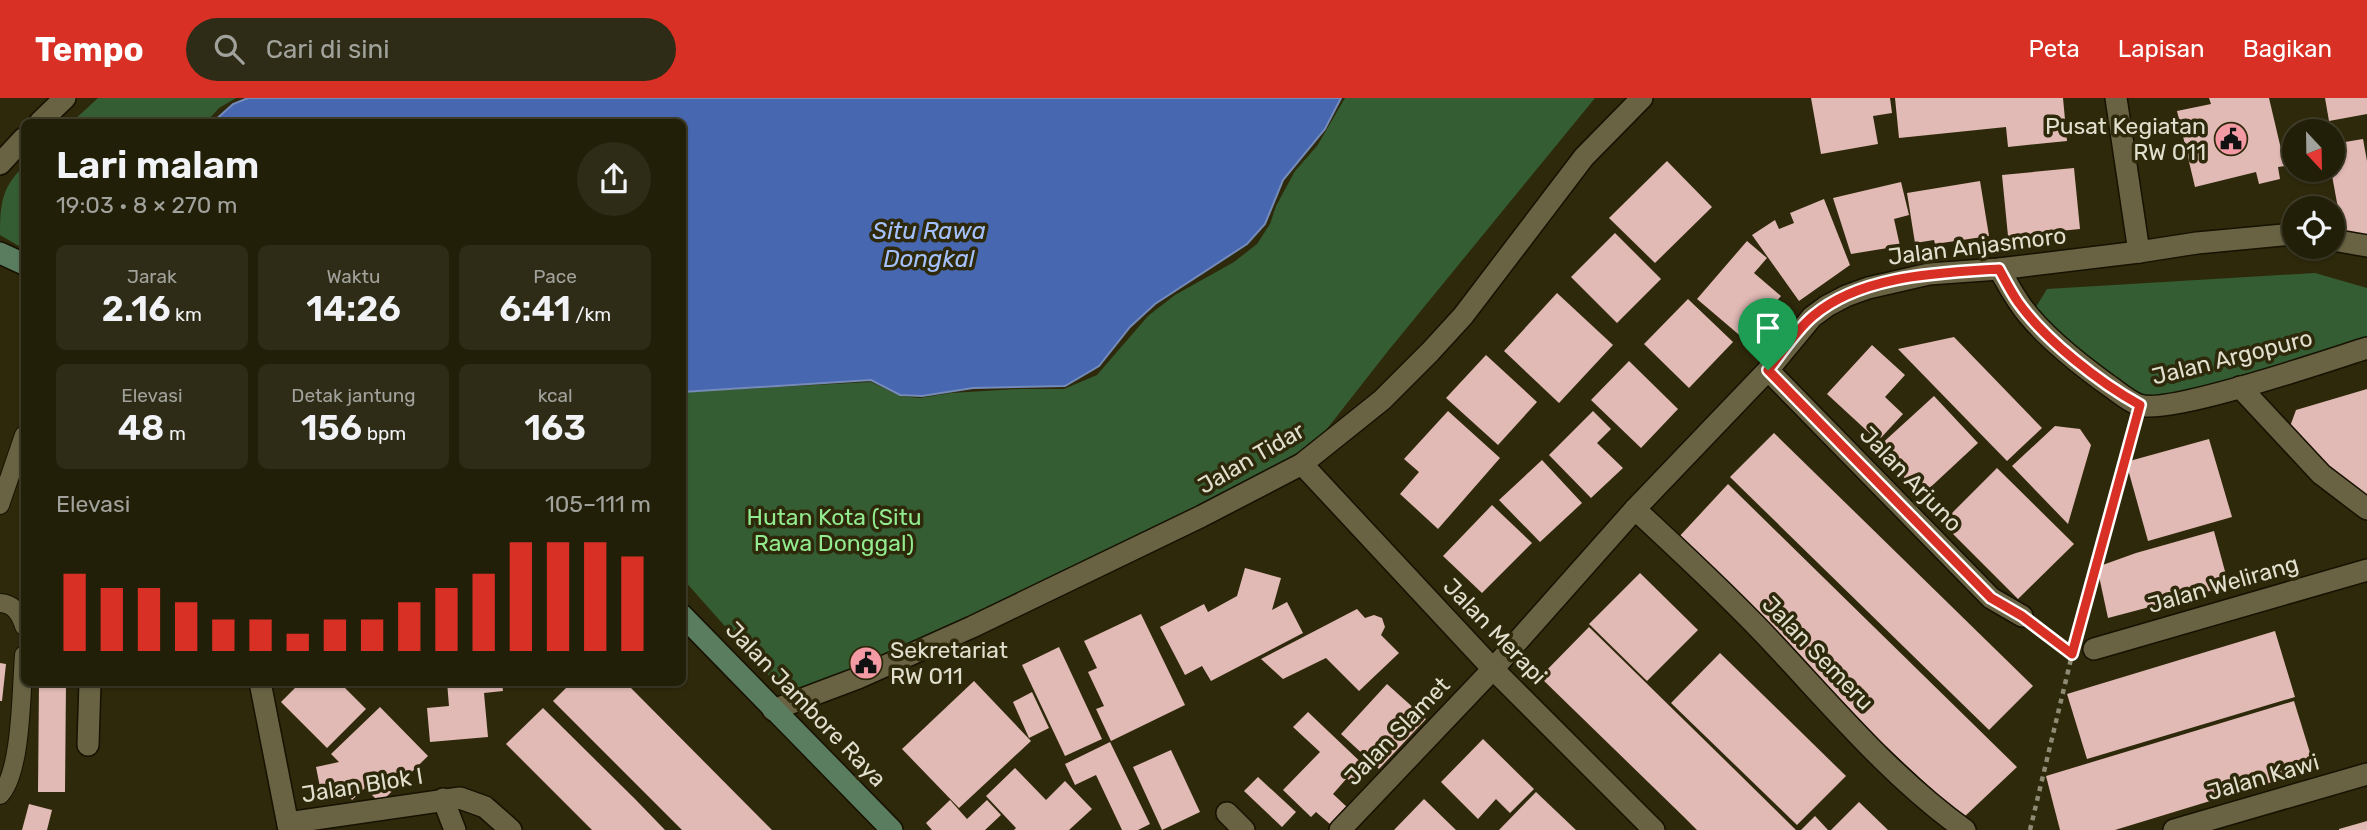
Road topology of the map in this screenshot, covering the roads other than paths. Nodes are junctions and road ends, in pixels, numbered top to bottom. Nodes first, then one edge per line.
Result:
1 (65, 98) edge
2 (1642, 98) edge
3 (2116, 98) edge
4 (1619, 108) edge
5 (43, 119) edge
6 (21, 141) edge
7 (0, 164) edge
8 (2282, 235) edge
9 (2345, 242) edge
10 (2367, 247) edge
11 (2139, 252) junction
12 (0, 253) edge
13 (21, 263) edge
14 (1999, 269) junction
15 (2367, 348) edge
16 (1768, 370) junction
17 (2240, 387) junction
18 (21, 444) edge
19 (1301, 464) junction
20 (0, 505) edge
21 (1635, 509) junction
22 (2367, 509) edge
23 (2367, 570) edge
24 (0, 603) edge
25 (2022, 616) road end
26 (686, 619) edge
27 (21, 620) edge
28 (2094, 649) road end
29 (1493, 669) junction
30 (21, 686) edge
31 (90, 686) edge
32 (261, 686) edge
33 (774, 710) junction
34 (88, 745) dead end
35 (2367, 774) edge
36 (0, 795) edge
37 (443, 799) junction
38 (1227, 813) dead end
39 (289, 826) edge
40 (1644, 827) edge
41 (455, 830) edge
42 (511, 830) edge
43 (892, 830) edge
44 (1244, 830) edge
45 (1340, 830) edge
46 (1965, 830) edge
47 (2174, 830) edge

1 - 5 street
2 - 4 street, Jalan Tidar
3 - 11 street
4 - 19 street, Jalan Tidar
6 - 7 street
8 - 11 street, Jalan Anjasmoro
9 - 10 street
11 - 14 street, Jalan Anjasmoro
12 - 13 street
14 - 16 street, Jalan Anjasmoro
14 - 17 street, Jalan Argopuro
15 - 17 street, Jalan Argopuro
16 - 21 street, Jalan Anjasmoro
16 - 25 street, Jalan Arjuno
17 - 22 street
18 - 20 lane
19 - 29 street, Jalan Merapi
19 - 33 street, Jalan Tidar
21 - 29 street, Jalan Anjasmoro
21 - 46 street, Jalan Semeru
23 - 28 street, Jalan Welirang
24 - 27 lane
26 - 33 street, Jalan Jambore Raya
29 - 40 street, Jalan Merapi
29 - 45 street, Jalan Slamet
30 - 36 lane
31 - 34 street
32 - 39 street
33 - 43 street, Jalan Jambore Raya
35 - 47 street, Jalan Kawi
37 - 39 street, Jalan Blok I
37 - 41 street, Jalan Blok I
37 - 42 street, Jalan Blok I
38 - 44 street

